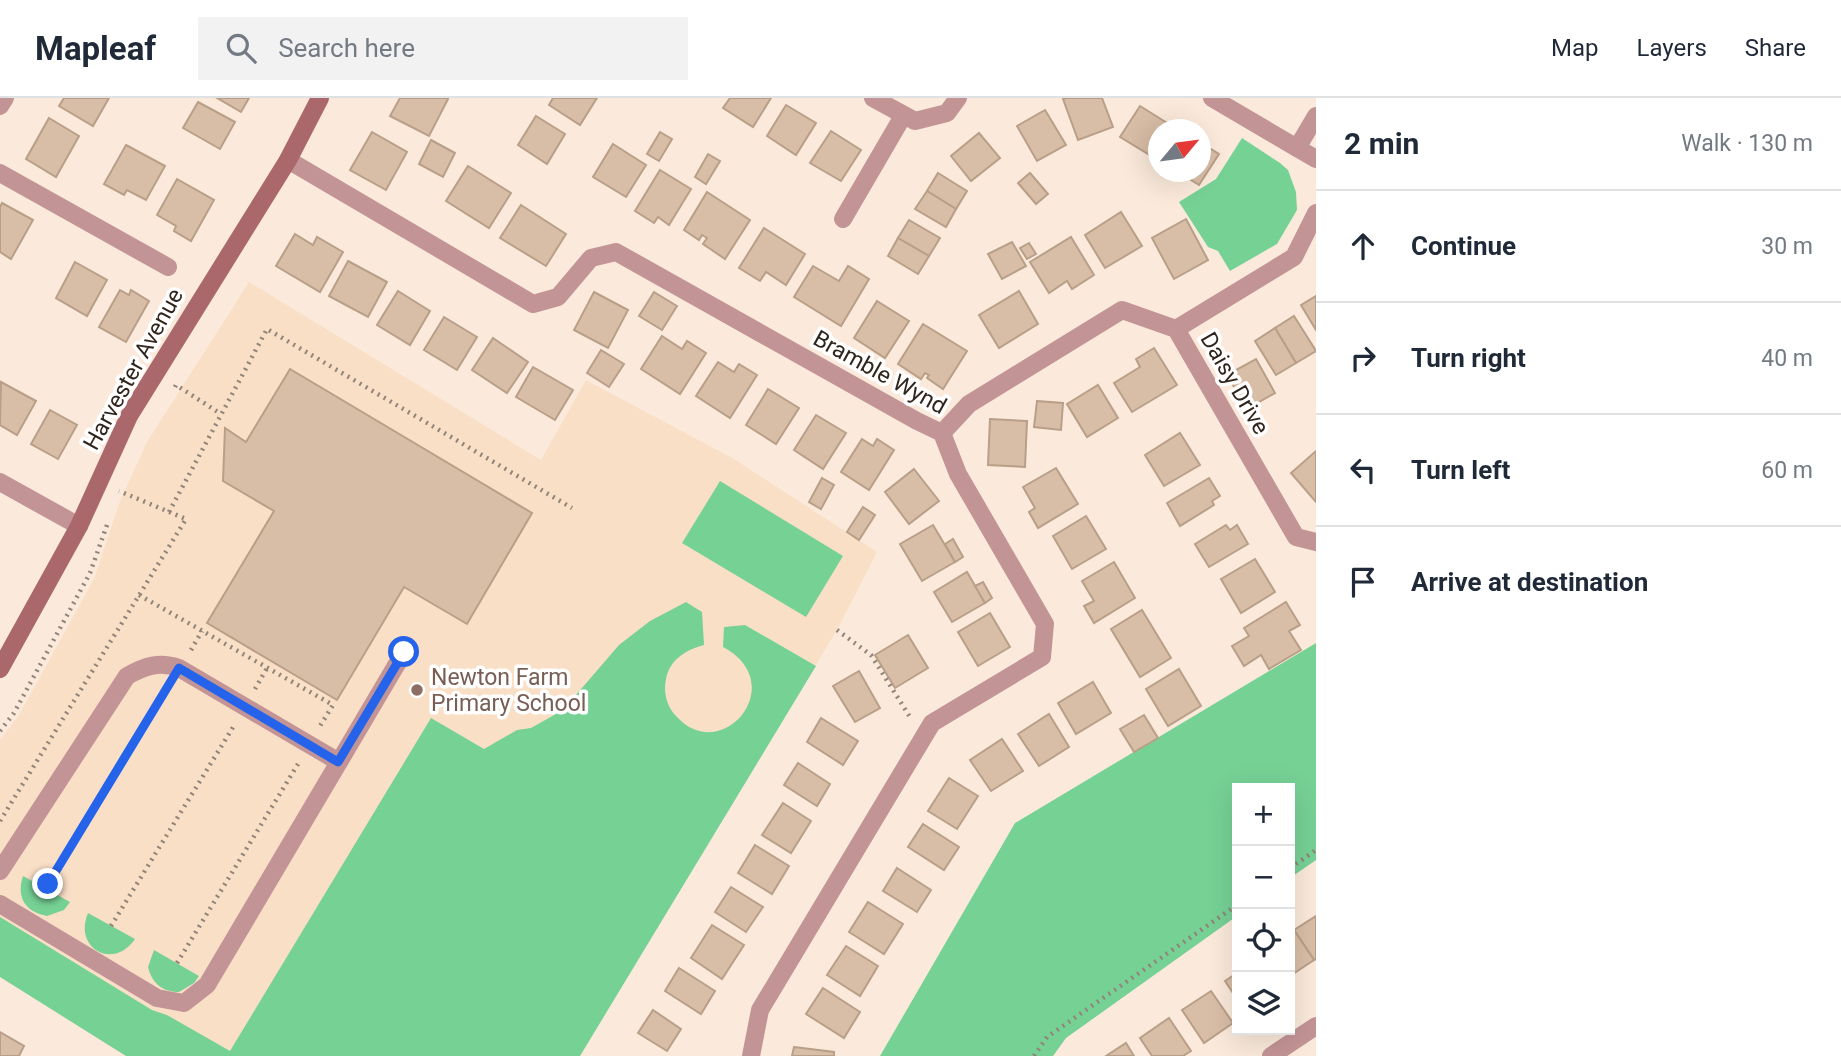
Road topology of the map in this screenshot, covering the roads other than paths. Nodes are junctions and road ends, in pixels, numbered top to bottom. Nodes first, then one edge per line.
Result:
1 (5, 98) edge
2 (320, 98) edge
3 (873, 98) edge
4 (958, 98) edge
5 (1212, 98) edge
6 (0, 106) edge
7 (903, 116) junction
8 (1316, 116) edge
9 (1297, 148) junction
10 (1316, 159) edge
11 (288, 160) junction
12 (0, 173) edge
13 (1316, 213) edge
14 (843, 219) dead end
15 (168, 267) dead end
16 (1175, 329) junction
17 (942, 433) junction
18 (0, 482) edge
19 (79, 526) junction
20 (1316, 542) edge
21 (404, 652) dead end
22 (0, 669) edge
23 (338, 762) junction
24 (0, 871) edge
25 (0, 904) edge
26 (1316, 1026) edge
27 (751, 1056) edge
28 (1271, 1056) edge

1 - 6 street
2 - 11 street, Harvester Avenue
3 - 7 street
4 - 7 street
5 - 9 street
7 - 14 street
8 - 9 street
9 - 10 street
11 - 17 street, Bramble Wynd
11 - 19 street, Harvester Avenue
12 - 15 street
13 - 16 street
16 - 17 street, Daisy Drive
16 - 20 street, Daisy Drive
17 - 27 street, Bramble Wynd
18 - 19 street
19 - 22 street, Harvester Avenue
21 - 23 street
23 - 24 street
23 - 25 street
26 - 28 street

